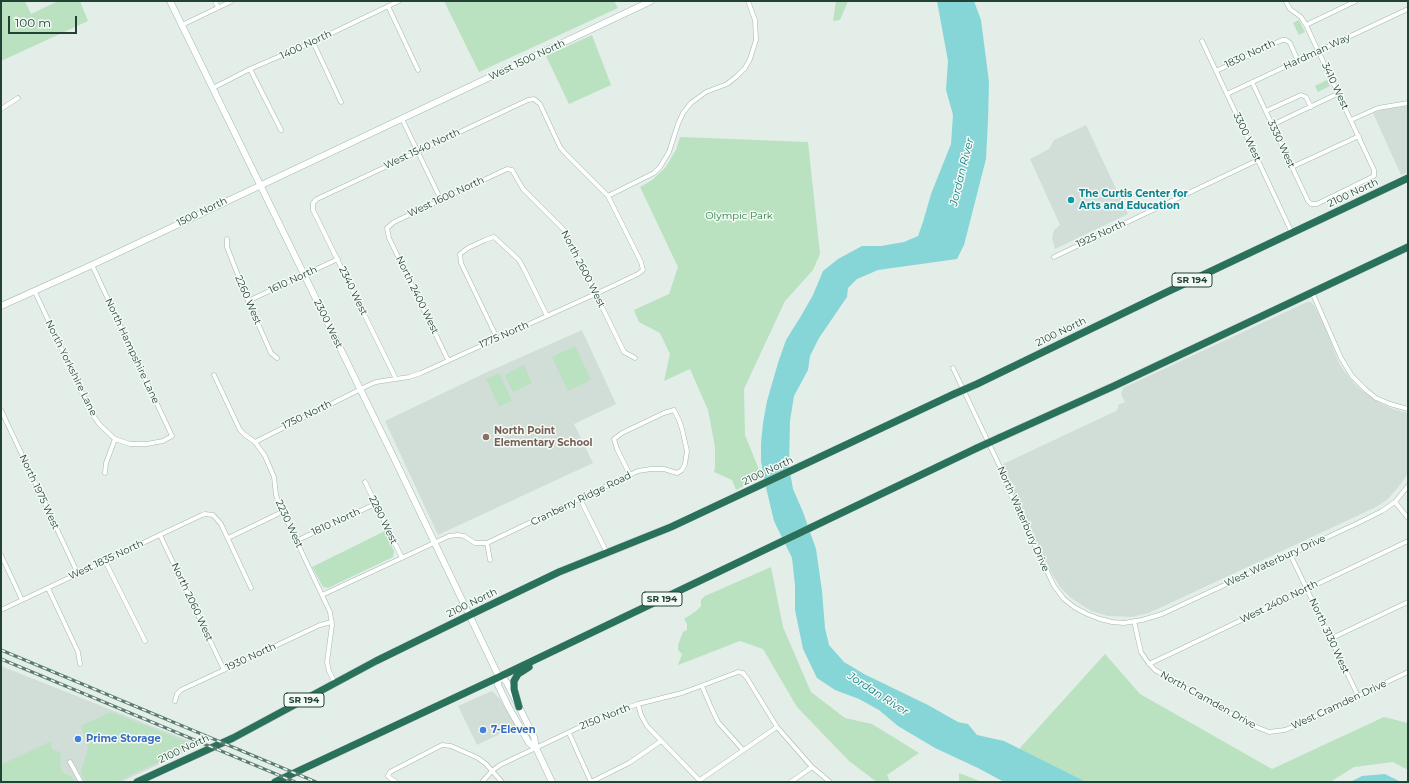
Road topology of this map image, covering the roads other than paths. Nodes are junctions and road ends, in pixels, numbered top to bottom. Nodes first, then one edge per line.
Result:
1 (170, 1) edge
2 (215, 1) edge
3 (232, 1) edge
4 (399, 1) edge
5 (651, 1) edge
6 (748, 1) edge
7 (1356, 1) edge
8 (1286, 2) dead end
9 (388, 6) junction
10 (218, 7) junction
11 (1408, 9) edge
12 (182, 25) junction
13 (1306, 25) junction
14 (1202, 41) dead end
15 (313, 42) junction
16 (1319, 51) junction
17 (1298, 61) junction
18 (250, 69) junction
19 (418, 70) dead end
20 (1216, 71) junction
21 (1252, 82) junction
22 (213, 88) junction
23 (1227, 94) junction
24 (1339, 94) junction
25 (18, 98) dead end
26 (341, 102) dead end
27 (1408, 103) edge
28 (1311, 107) junction
29 (1, 109) edge
30 (1266, 111) junction
31 (402, 119) junction
32 (1351, 120) junction
33 (1272, 125) junction
34 (281, 130) dead end
35 (1359, 136) junction
36 (418, 152) junction
37 (1258, 160) junction
38 (1292, 167) junction
39 (507, 169) joint
40 (1408, 178) edge
41 (260, 185) junction
42 (608, 196) junction
43 (441, 200) junction
44 (313, 203) joint
45 (1313, 205) joint
46 (387, 228) joint
47 (1292, 233) junction
48 (227, 239) dead end
49 (1408, 247) edge
50 (1054, 257) dead end
51 (338, 259) junction
52 (92, 265) junction
53 (304, 276) junction
54 (35, 292) junction
55 (1312, 292) junction
56 (596, 294) junction
57 (248, 301) junction
58 (1, 306) edge
59 (547, 316) junction
60 (497, 338) junction
61 (277, 358) dead end
62 (635, 358) dead end
63 (448, 360) junction
64 (953, 368) dead end
65 (214, 375) dead end
66 (396, 379) junction
67 (360, 389) junction
68 (1408, 409) edge
69 (1, 410) edge
70 (115, 439) junction
71 (255, 442) junction
72 (105, 473) dead end
73 (630, 475) junction
74 (365, 482) dead end
75 (1408, 486) edge
76 (580, 499) junction
77 (1395, 502) junction
78 (375, 504) junction
79 (282, 512) junction
80 (1408, 518) edge
81 (160, 535) junction
82 (228, 538) junction
83 (1408, 540) edge
84 (296, 541) junction
85 (435, 543) junction
86 (487, 543) junction
87 (607, 553) junction
88 (1290, 554) junction
89 (1, 555) edge
90 (402, 558) junction
91 (490, 560) dead end
92 (105, 561) junction
93 (78, 574) junction
94 (48, 588) junction
95 (251, 588) dead end
96 (1307, 589) junction
97 (322, 595) junction
98 (22, 600) junction
99 (1408, 602) edge
100 (1, 610) edge
101 (469, 616) junction
102 (1134, 621) junction
103 (332, 622) junction
104 (1330, 639) junction
105 (145, 641) dead end
106 (561, 647) junction
107 (80, 664) dead end
108 (1149, 664) junction
109 (224, 670) junction
110 (1408, 672) edge
111 (499, 677) junction
112 (336, 683) junction
113 (702, 686) junction
114 (1358, 696) junction
115 (175, 700) dead end
116 (638, 704) junction
117 (519, 707) junction
118 (777, 727) junction
119 (1269, 732) joint
120 (569, 733) junction
121 (661, 741) junction
122 (536, 748) junction
123 (743, 750) junction
124 (70, 762) dead end
125 (812, 767) junction
126 (492, 771) junction
127 (700, 781) edge
128 (81, 782) edge
129 (138, 782) edge
130 (275, 782) edge
131 (396, 782) edge
132 (482, 782) edge
133 (502, 782) edge
134 (552, 782) edge
135 (591, 782) edge
136 (791, 782) edge
137 (830, 782) edge

1 - 12 main road, 2300 West
2 - 10 street
3 - 10 street
4 - 9 street, 1400 North
5 - 31 main road, West 1500 North
6 - 42 street
7 - 13 street
8 - 13 street, 3410 West
9 - 15 street, 1400 North
9 - 19 street
10 - 12 street
11 - 16 street, Hardman Way
12 - 22 main road, 2300 West
13 - 16 street, 3410 West
14 - 20 street, 3300 West
15 - 18 street, 1400 North
15 - 26 street
16 - 17 street, Hardman Way
16 - 24 street, 3410 West
17 - 20 street, 1830 North
17 - 21 street, Hardman Way
18 - 22 street, 1400 North
18 - 34 street
20 - 23 street, 3300 West
21 - 23 street, Hardman Way
21 - 30 street, 3330 West
22 - 41 main road, 2300 West
23 - 37 street, 3300 West
24 - 28 street
24 - 32 street, 3410 West
25 - 29 street
27 - 32 street
28 - 30 street
28 - 33 street
30 - 33 street, 3330 West
31 - 36 street
31 - 41 main road, 1500 North
32 - 35 street, 3410 West
33 - 38 street, 3330 West
35 - 38 street
35 - 45 street, 3410 West
36 - 42 street, West 1540 North
36 - 43 street
36 - 44 street, West 1540 North
37 - 47 street, 3300 West
37 - 50 street, 1925 North
38 - 45 street, 3330 West
39 - 43 street, West 1600 North
39 - 56 street, North 2600 West
40 - 47 highway, 2100 North / SR 194
41 - 52 main road, 1500 North
41 - 53 main road, 2300 West
42 - 56 street, 1775 North
43 - 46 street, West 1600 North
44 - 51 street, 2340 West
46 - 63 street, North 2400 West
47 - 87 highway, 2100 North / SR 194, bridge
48 - 57 street, 2260 West
49 - 55 highway, SR 194
51 - 53 street, 1610 North
51 - 66 street, 2340 West
52 - 54 main road, 1500 North
52 - 70 street, North Hampshire Lane
53 - 57 street, 1610 North
53 - 67 main road, 2300 West
54 - 58 main road, 1500 North
54 - 70 street, North Yorkshire Lane
55 - 68 street
55 - 106 highway, SR 194, bridge
56 - 59 street, 1775 North
56 - 62 street, North 2600 West
57 - 61 street, 2260 West
59 - 60 street, 1775 North
59 - 60 street
60 - 63 street, 1775 North
63 - 66 street, 1775 North
64 - 102 street, North Waterbury Drive
65 - 71 street, 2230 West
66 - 67 street, 1775 North
67 - 71 street, 1750 North
67 - 85 main road, 2300 West
69 - 93 street, North 1975 West
70 - 72 street
71 - 79 street, 2230 West
73 - 73 street, Cranberry Ridge Road
73 - 76 street, Cranberry Ridge Road
74 - 78 street, 2280 West
75 - 77 street, West Waterbury Drive
76 - 86 street, Cranberry Ridge Road
76 - 87 street
77 - 80 street
77 - 88 street, West Waterbury Drive
78 - 84 street, 1810 North
78 - 90 street, 2280 West
79 - 82 street
79 - 84 street, 2230 West
81 - 82 street, West 1835 North
81 - 92 street, West 1835 North
81 - 109 street, North 2060 West
82 - 95 street
83 - 96 street, West 2400 North
84 - 97 street, 2230 West
85 - 86 street
85 - 90 street
85 - 101 main road, 2300 West
86 - 91 street
87 - 101 highway, 2100 North / SR 194
88 - 96 street, North 3130 West
88 - 102 street, West Waterbury Drive
89 - 98 street
90 - 97 street
92 - 93 street, West 1835 North
92 - 105 street
93 - 94 street, West 1835 North
94 - 98 street, West 1835 North
94 - 107 street
96 - 104 street, North 3130 West
96 - 108 street, West 2400 North
97 - 103 street, 2230 West
98 - 100 street, West 1835 North
99 - 104 street
101 - 111 main road, 2300 West
101 - 112 highway, 2100 North / SR 194
102 - 108 street, North Cramden Drive
103 - 109 street, 1930 North
103 - 112 street, 2230 West
104 - 114 street, North 3130 West
106 - 111 highway, SR 194
106 - 117 highway
108 - 119 street, North Cramden Drive
109 - 115 street, 1930 North
110 - 114 street, West Cramden Drive
111 - 117 main road
111 - 122 main road
111 - 130 highway, SR 194
112 - 129 highway, 2100 North / SR 194
113 - 116 street, 2150 North
113 - 118 street, 2150 North
113 - 123 street
114 - 119 street, West Cramden Drive
116 - 120 street, 2150 North
116 - 121 street
117 - 122 main road
118 - 123 street
118 - 125 street
120 - 122 street, 2150 North
120 - 135 street
121 - 127 street
121 - 135 street
122 - 126 street, 2150 North
122 - 134 main road
123 - 127 street
124 - 128 street
125 - 136 street
125 - 137 street
126 - 131 street
126 - 132 street, 2150 North
126 - 133 street

